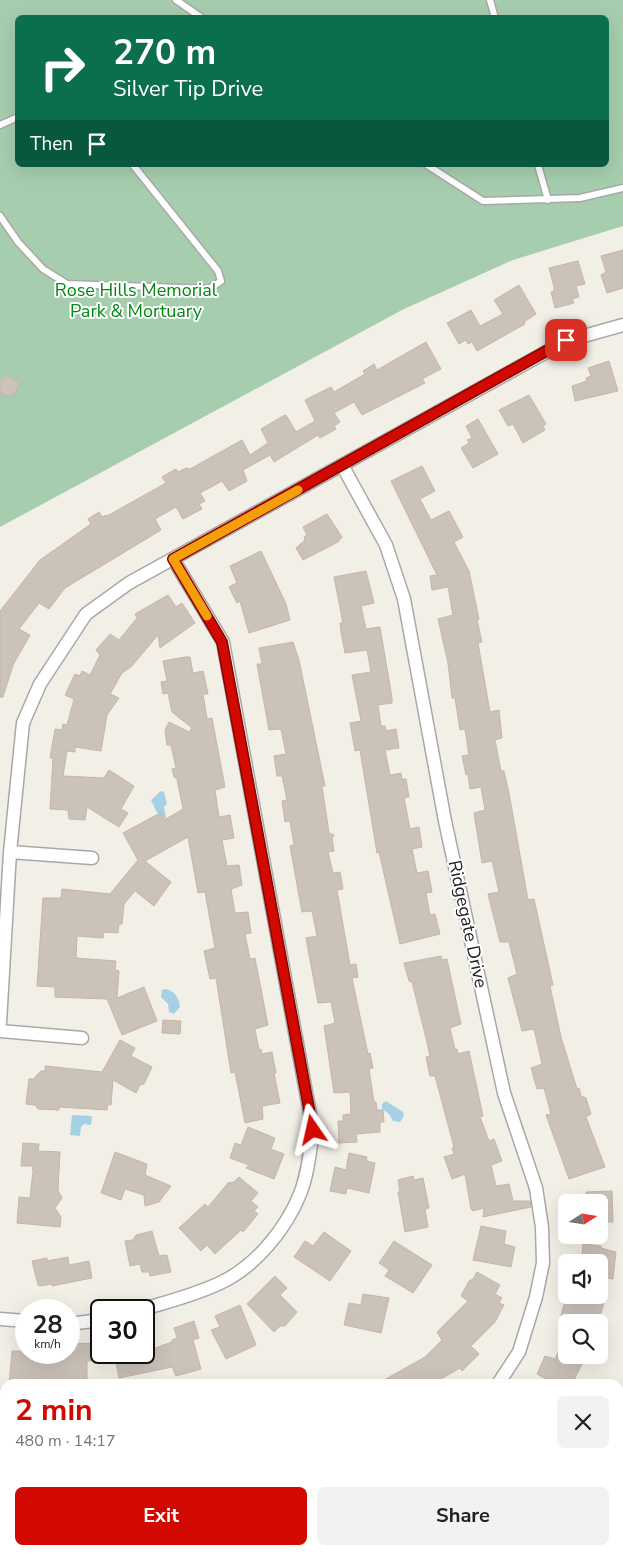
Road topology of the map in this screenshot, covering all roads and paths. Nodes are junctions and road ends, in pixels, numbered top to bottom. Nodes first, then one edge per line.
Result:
1 (176, 0) edge
2 (490, 0) edge
3 (198, 15) edge
4 (494, 15) edge
5 (15, 118) edge
6 (0, 125) edge
7 (134, 167) edge
8 (430, 167) edge
9 (539, 167) edge
10 (623, 188) edge
11 (548, 200) junction
12 (0, 216) edge
13 (623, 325) edge
14 (342, 465) junction
15 (173, 559) junction
16 (10, 852) junction
17 (92, 858) dead end
18 (0, 1023) edge
19 (0, 1031) edge
20 (82, 1038) dead end
21 (155, 1305) edge
22 (0, 1319) edge
23 (15, 1320) edge
24 (501, 1379) edge

1 - 3 lane
2 - 4 lane
5 - 6 lane
7 - 12 lane
8 - 11 lane
9 - 11 lane
10 - 11 lane
13 - 14 street
14 - 15 street
14 - 24 street, Ridgegate Drive
15 - 16 street
15 - 21 street
16 - 17 street
16 - 18 street
19 - 20 street
22 - 23 street

